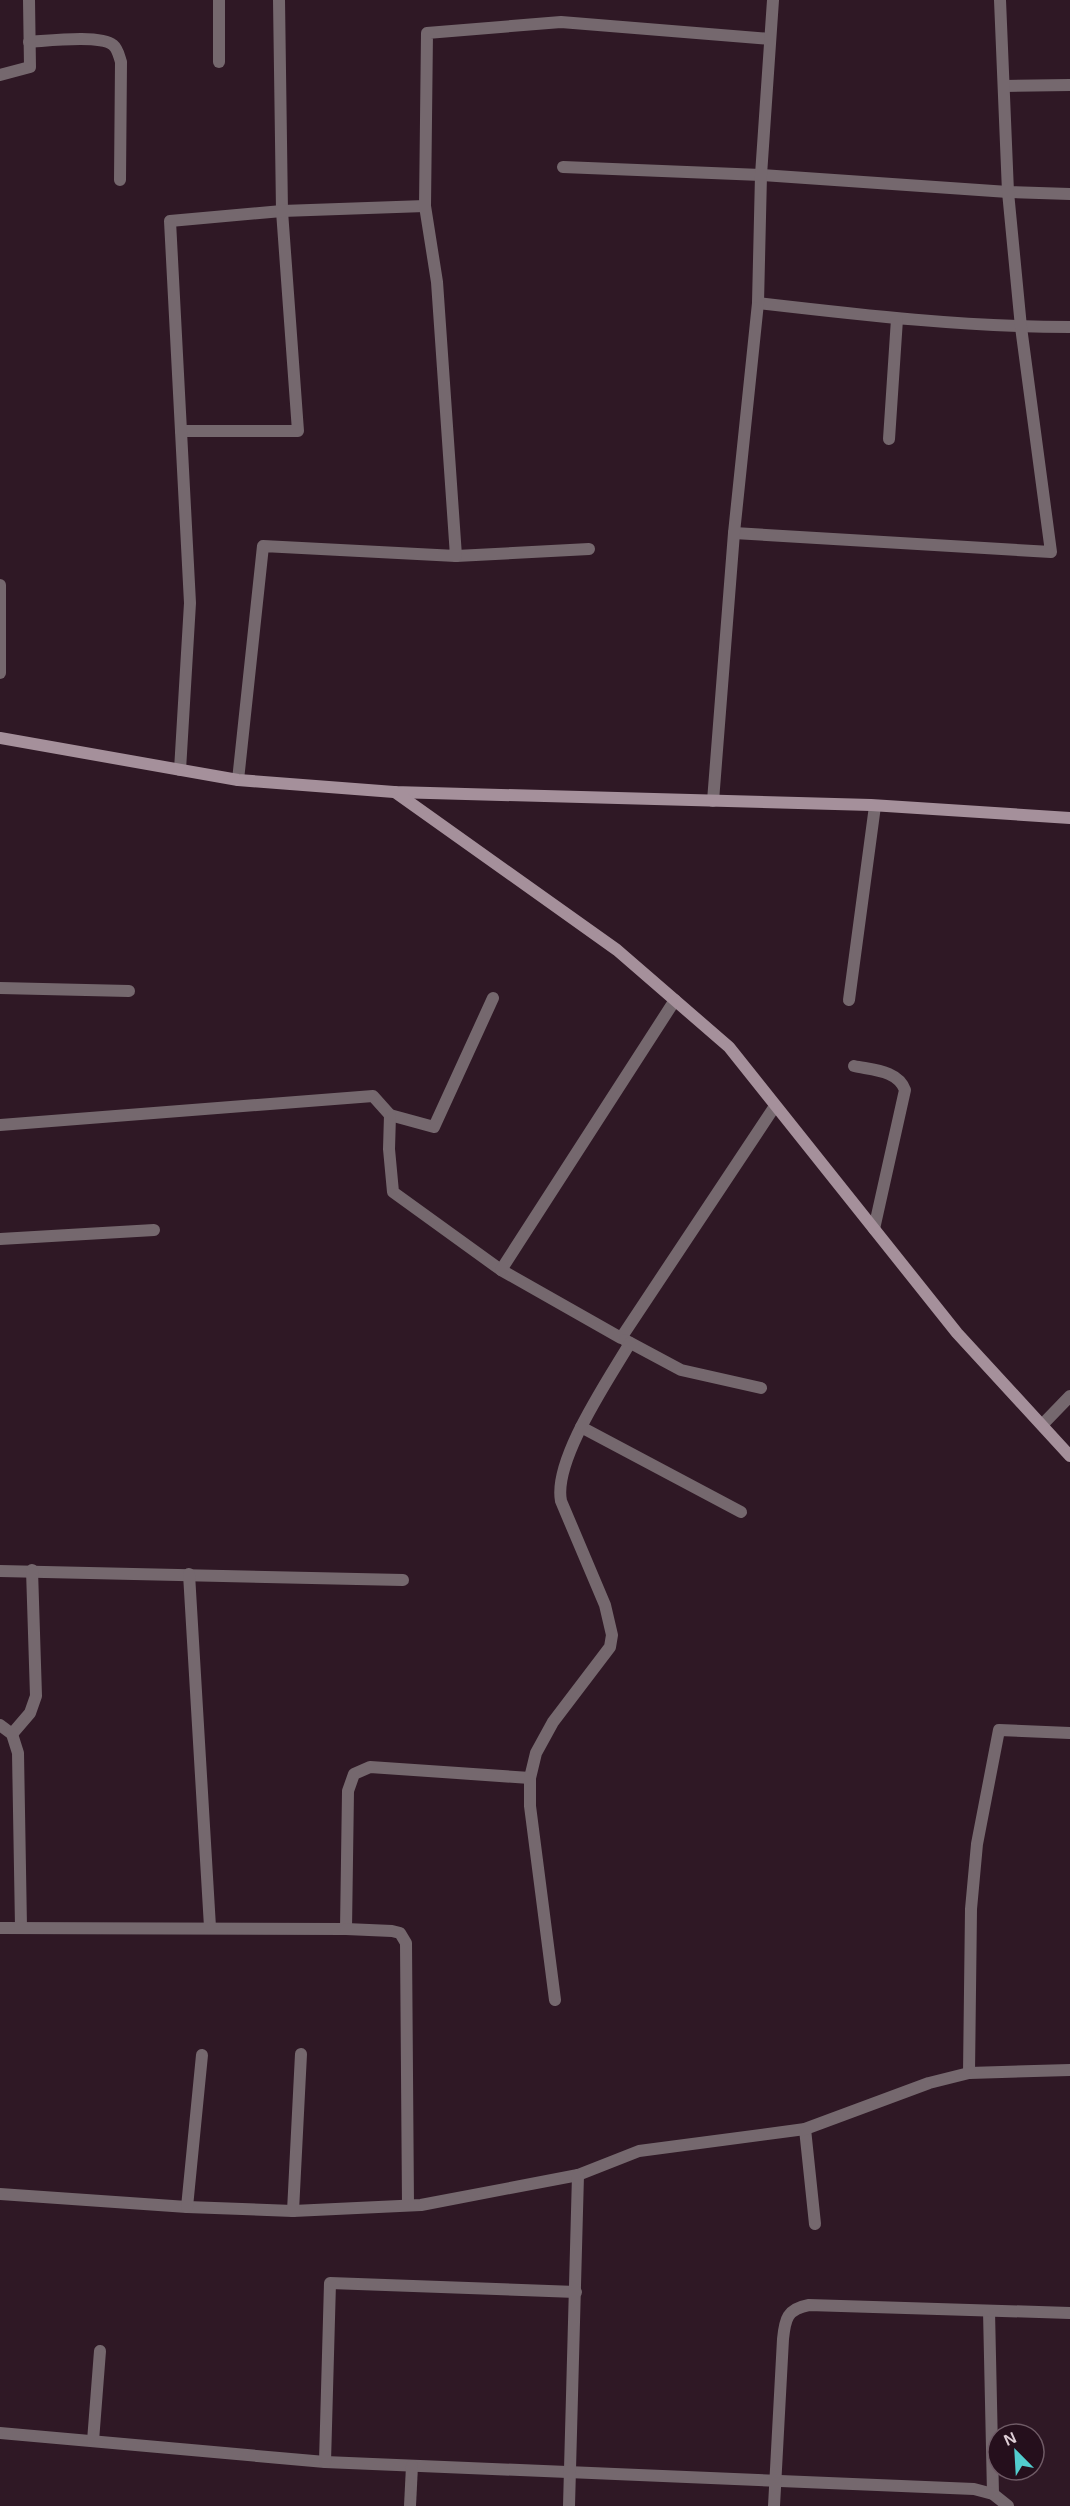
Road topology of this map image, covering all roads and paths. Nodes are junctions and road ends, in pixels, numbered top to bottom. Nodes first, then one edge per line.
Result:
1 (29, 0) edge
2 (219, 0) edge
3 (279, 0) edge
4 (773, 0) edge
5 (1000, 0) edge
6 (770, 39) junction
7 (29, 42) junction
8 (219, 62) dead end
9 (0, 75) edge
10 (1070, 85) edge
11 (1004, 86) junction
12 (563, 167) dead end
13 (761, 175) junction
14 (120, 180) dead end
15 (1008, 192) junction
16 (1070, 194) edge
17 (425, 206) junction
18 (282, 211) junction
19 (758, 303) junction
20 (897, 319) junction
21 (1021, 327) junction
22 (1070, 327) edge
23 (181, 431) junction
24 (888, 439) dead end
25 (734, 533) junction
26 (589, 549) dead end
27 (456, 556) junction
28 (0, 585) edge
29 (0, 673) edge
30 (0, 738) edge
31 (180, 770) junction
32 (238, 780) junction
33 (394, 792) junction
34 (713, 801) junction
35 (875, 806) junction
36 (1070, 818) edge
37 (0, 988) edge
38 (129, 991) dead end
39 (494, 998) dead end
40 (675, 1000) junction
41 (849, 1000) dead end
42 (854, 1066) dead end
43 (775, 1106) junction
44 (390, 1115) junction
45 (0, 1125) edge
46 (874, 1229) junction
47 (154, 1230) dead end
48 (0, 1239) edge
49 (501, 1270) junction
50 (626, 1340) junction
51 (761, 1388) dead end
52 (1070, 1396) edge
53 (1042, 1425) junction
54 (581, 1427) junction
55 (1070, 1456) edge
56 (741, 1512) dead end
57 (32, 1570) junction
58 (0, 1571) edge
59 (189, 1574) junction
60 (403, 1580) dead end
61 (0, 1725) edge
62 (1070, 1733) edge
63 (12, 1734) junction
64 (530, 1778) junction
65 (21, 1927) junction
66 (0, 1928) edge
67 (210, 1928) junction
68 (346, 1929) junction
69 (555, 2000) dead end
70 (301, 2054) dead end
71 (202, 2055) dead end
72 (1070, 2070) edge
73 (969, 2073) junction
74 (805, 2129) junction
75 (578, 2175) junction
76 (0, 2194) edge
77 (408, 2205) junction
78 (187, 2207) junction
79 (293, 2211) junction
80 (815, 2224) dead end
81 (576, 2292) junction
82 (989, 2311) junction
83 (1070, 2313) edge
84 (100, 2351) dead end
85 (0, 2433) edge
86 (93, 2441) junction
87 (326, 2462) junction
88 (412, 2466) junction
89 (570, 2473) junction
90 (775, 2480) junction
91 (993, 2494) junction
92 (410, 2506) edge
93 (569, 2506) edge
94 (774, 2506) edge
95 (1008, 2506) edge

1 - 7 street
2 - 8 street
3 - 18 street
4 - 6 street
5 - 11 street
6 - 13 street
6 - 17 street
7 - 9 street
7 - 14 street
10 - 11 street
11 - 15 street
12 - 13 street
13 - 15 street
13 - 19 street
15 - 16 street
15 - 21 street
17 - 18 street
17 - 27 street
18 - 23 street
18 - 23 street
19 - 20 street
19 - 25 street
20 - 21 street
20 - 24 street
21 - 22 street
21 - 25 street
23 - 31 street
25 - 34 street
26 - 27 street
27 - 32 street
28 - 29 street
30 - 31 street
31 - 32 street
32 - 33 street
33 - 34 street
33 - 40 street
34 - 35 street
35 - 36 street
35 - 41 street
37 - 38 street
39 - 44 street
40 - 43 street
40 - 49 street
42 - 46 street
43 - 46 street
43 - 50 street
44 - 45 street
44 - 49 street
46 - 53 street
47 - 48 street
49 - 50 street
50 - 51 street
50 - 54 street
52 - 53 street
53 - 55 street
54 - 56 street
54 - 64 street
57 - 58 street
57 - 59 street
57 - 63 street
59 - 60 street
59 - 67 street
61 - 63 street
62 - 73 street
63 - 65 street
64 - 68 street
64 - 69 street
65 - 66 street
65 - 67 street
67 - 68 street
68 - 77 street
70 - 79 street
71 - 78 street
72 - 73 street
73 - 74 street
74 - 75 street
74 - 80 street
75 - 77 street
75 - 81 street
76 - 78 street
77 - 79 street
78 - 79 street
81 - 87 street
81 - 89 street
82 - 83 street
82 - 90 street
82 - 91 street
84 - 86 street
85 - 86 street
86 - 87 street
87 - 88 street
88 - 89 street
88 - 92 street
89 - 90 street
89 - 93 street
90 - 91 street
90 - 94 street
91 - 95 street

